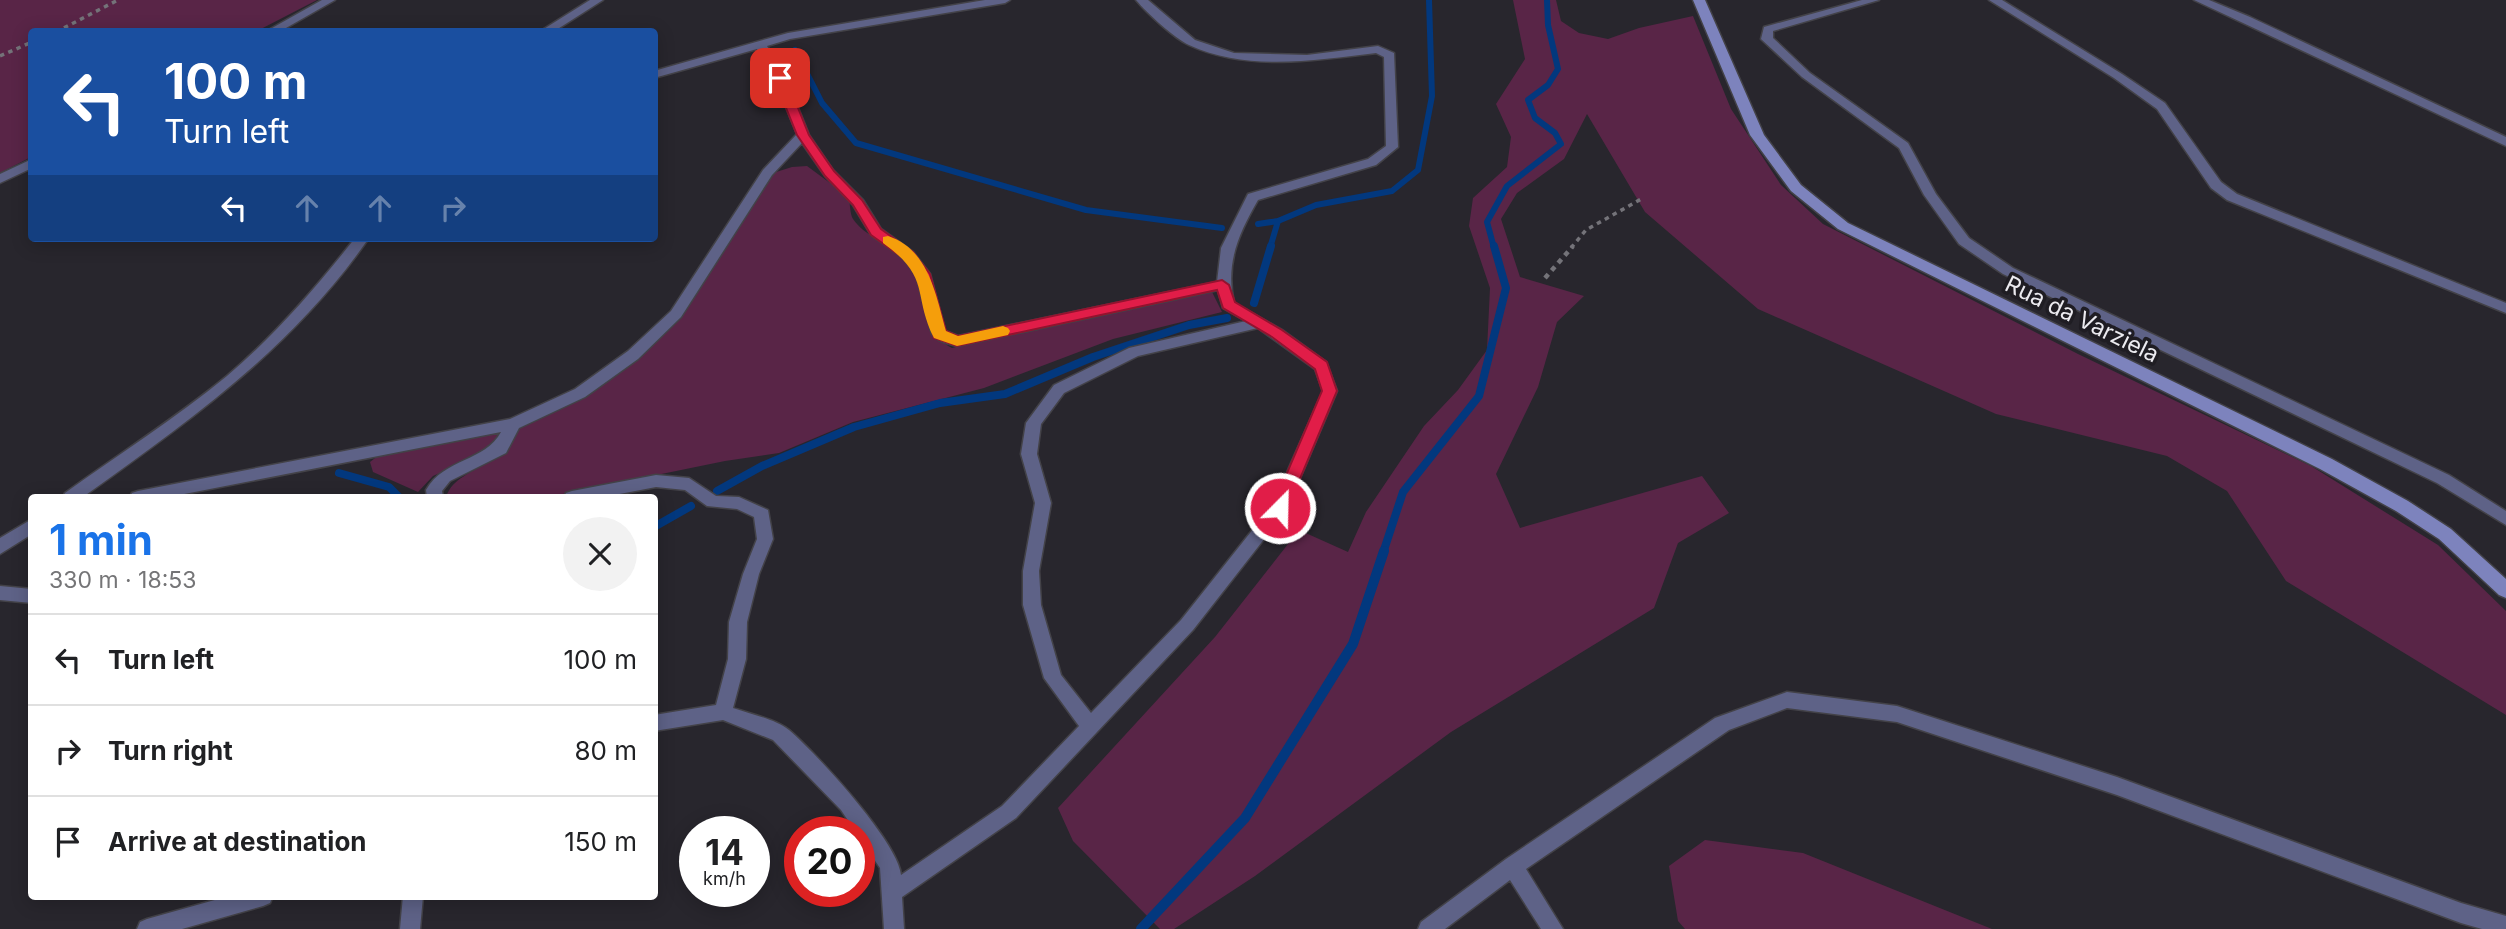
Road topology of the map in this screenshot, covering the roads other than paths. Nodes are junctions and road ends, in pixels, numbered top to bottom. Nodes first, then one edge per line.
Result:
1 (330, 0) edge
2 (598, 0) edge
3 (1004, 0) edge
4 (1141, 0) edge
5 (1699, 0) edge
6 (1874, 0) edge
7 (1994, 0) edge
8 (2199, 0) edge
9 (278, 28) edge
10 (551, 28) edge
11 (760, 44) junction
12 (658, 74) edge
13 (803, 135) junction
14 (2506, 142) edge
15 (28, 165) edge
16 (0, 179) edge
17 (359, 242) edge
18 (1222, 285) junction
19 (2506, 308) edge
20 (1259, 323) junction
21 (513, 424) junction
22 (75, 494) edge
23 (153, 494) edge
24 (435, 494) edge
25 (588, 494) edge
26 (2506, 519) edge
27 (28, 528) edge
28 (0, 547) edge
29 (2506, 590) edge
30 (0, 593) edge
31 (28, 596) edge
32 (723, 712) junction
33 (658, 722) edge
34 (1090, 726) junction
35 (1513, 866) junction
36 (891, 893) junction
37 (249, 900) edge
38 (413, 900) edge
39 (2506, 926) edge
40 (147, 929) edge
41 (410, 929) edge
42 (894, 929) edge
43 (1428, 929) edge
44 (1552, 929) edge

1 - 9 lane
2 - 10 lane
3 - 11 lane
4 - 18 lane
5 - 29 main road, Rua da Varziela
6 - 26 lane
7 - 19 lane
8 - 14 lane
11 - 12 lane
11 - 13 lane
13 - 18 lane
13 - 21 lane
15 - 16 lane
17 - 22 lane
18 - 20 lane
20 - 34 lane
20 - 34 lane
21 - 23 lane
21 - 24 lane
25 - 32 lane
27 - 28 lane
30 - 31 lane
32 - 33 lane
32 - 36 lane
34 - 36 lane
35 - 39 lane
35 - 43 lane
35 - 44 lane
36 - 42 lane
37 - 40 lane
38 - 41 lane

